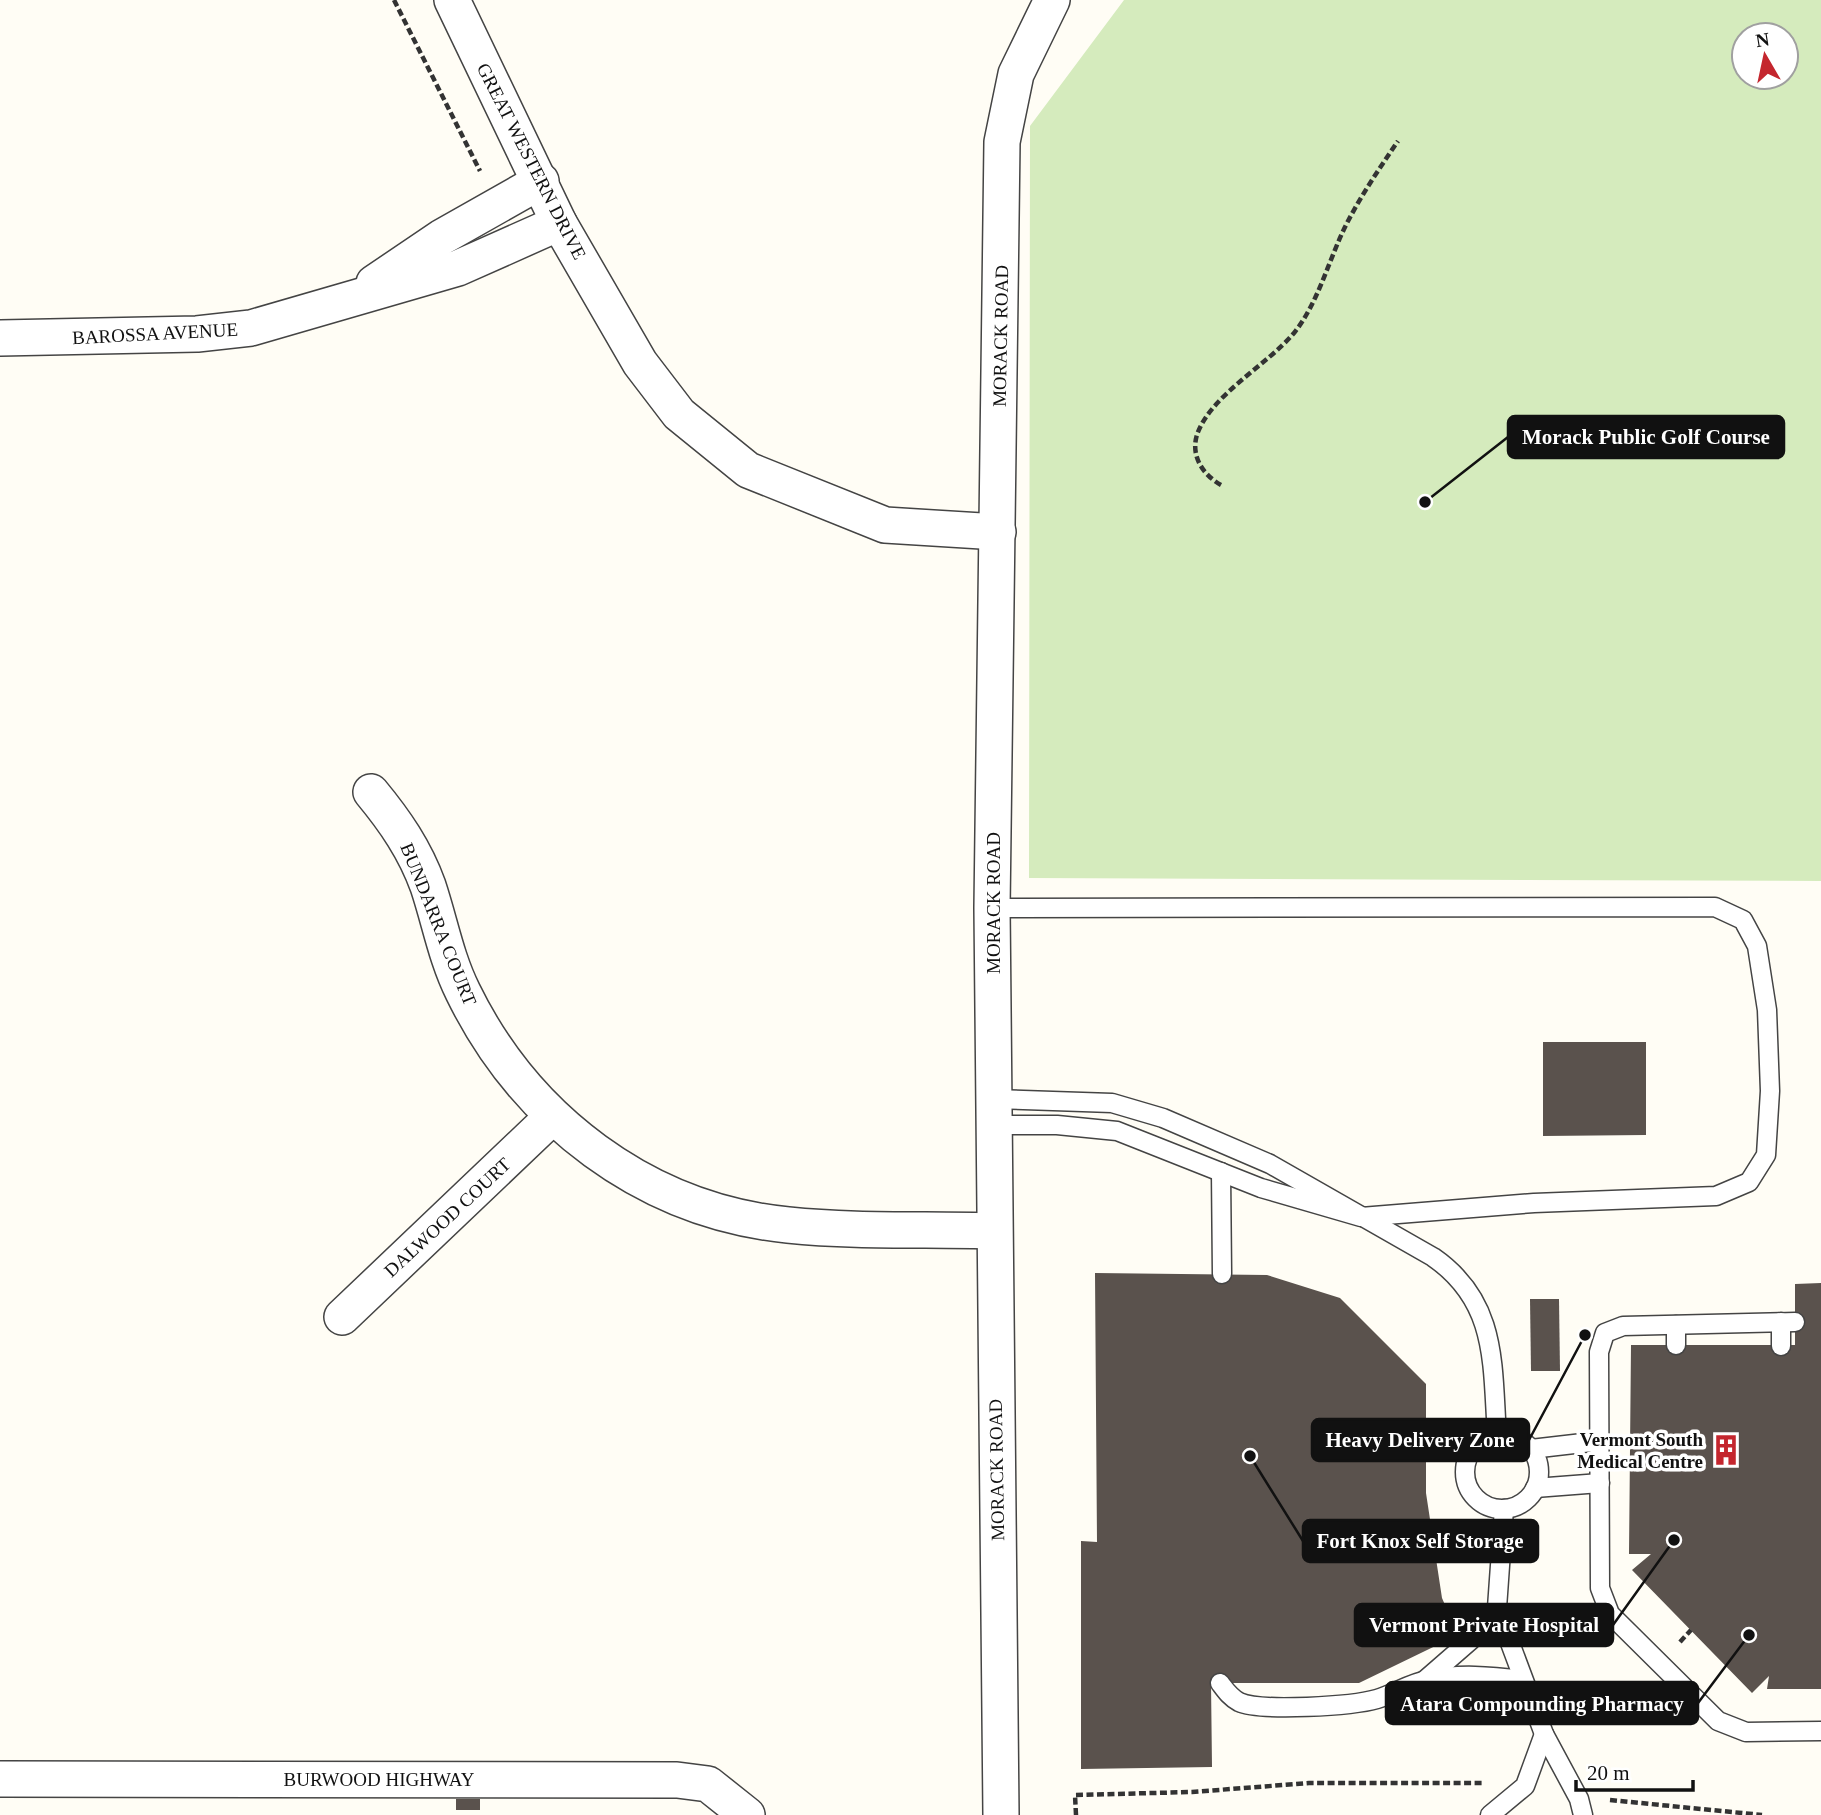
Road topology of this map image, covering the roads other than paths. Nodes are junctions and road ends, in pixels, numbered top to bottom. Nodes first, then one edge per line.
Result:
1 (452, 0) edge
2 (1052, 0) edge
3 (541, 181) junction
4 (559, 223) junction
5 (348, 301) junction
6 (0, 338) edge
7 (998, 532) junction
8 (371, 792) dead end
9 (992, 908) junction
10 (993, 1112) junction
11 (552, 1117) junction
12 (1221, 1171) junction
13 (1361, 1217) junction
14 (994, 1231) junction
15 (1222, 1274) dead end
16 (342, 1317) dead end
17 (1676, 1325) junction
18 (1676, 1345) dead end
19 (1781, 1346) dead end
20 (1497, 1435) junction
21 (1600, 1441) junction
22 (1531, 1449) junction
23 (1600, 1483) junction
24 (1535, 1488) junction
25 (1504, 1509) junction
26 (1497, 1608) junction
27 (1426, 1680) junction
28 (1523, 1680) junction
29 (1220, 1683) dead end
30 (1821, 1731) edge
31 (1544, 1734) junction
32 (0, 1779) edge
33 (1581, 1807) edge
34 (747, 1815) edge
35 (1001, 1815) edge
36 (1490, 1815) edge

1 - 3 street, GREAT WESTERN DRIVE
2 - 7 street, MORACK ROAD
3 - 4 street, GREAT WESTERN DRIVE
3 - 5 street, BAROSSA AVENUE
4 - 5 street, BAROSSA AVENUE
4 - 7 street, GREAT WESTERN DRIVE
5 - 6 street, BAROSSA AVENUE
7 - 9 street, MORACK ROAD
8 - 11 street, BUNDARRA COURT
9 - 10 street, MORACK ROAD
9 - 13 lane
10 - 12 lane
10 - 13 lane
10 - 14 street, MORACK ROAD
11 - 14 street, BUNDARRA COURT
11 - 16 street, DALWOOD COURT
12 - 13 lane
12 - 15 lane
13 - 20 lane
14 - 35 street, MORACK ROAD
17 - 18 lane
17 - 19 lane
17 - 21 lane
20 - 22 lane
20 - 25 lane
21 - 22 lane
21 - 23 lane
22 - 24 lane
23 - 24 lane
23 - 30 lane
24 - 25 lane
25 - 26 lane
26 - 27 lane
26 - 28 lane
27 - 28 lane
27 - 29 lane
28 - 31 lane
31 - 33 lane
31 - 36 lane
32 - 34 street, BURWOOD HIGHWAY

